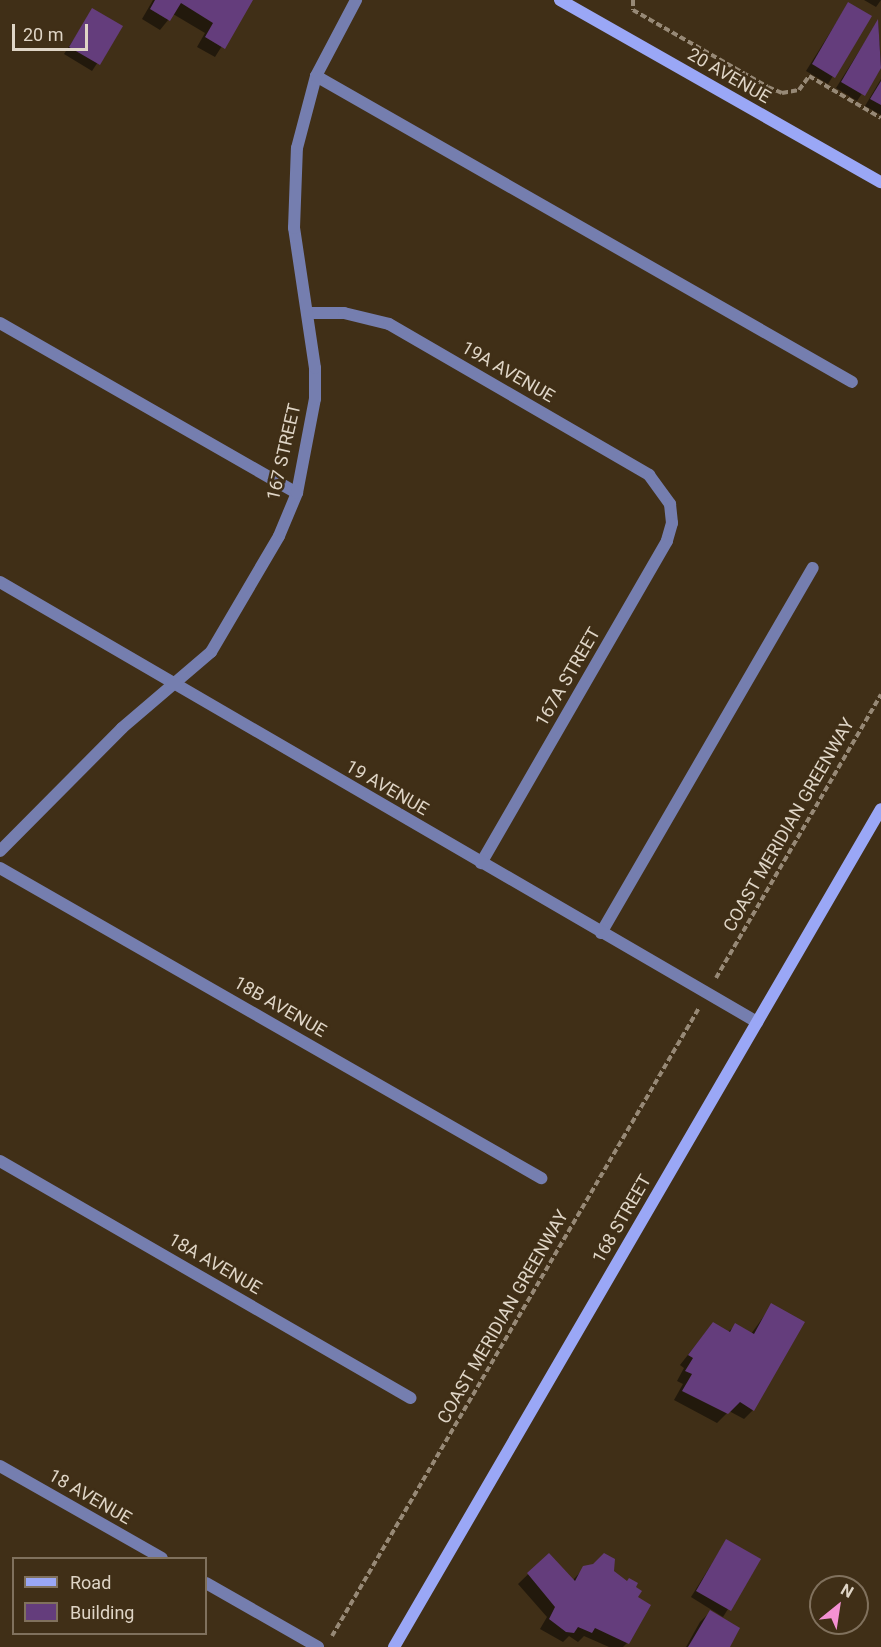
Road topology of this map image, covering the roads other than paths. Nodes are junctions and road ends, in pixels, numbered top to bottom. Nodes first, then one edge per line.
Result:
1 (356, 0) edge
2 (560, 0) edge
3 (316, 76) junction
4 (881, 182) edge
5 (308, 313) junction
6 (0, 323) edge
7 (852, 382) dead end
8 (297, 493) junction
9 (670, 504) joint
10 (813, 568) dead end
11 (0, 582) edge
12 (176, 684) junction
13 (881, 809) edge
14 (0, 851) edge
15 (481, 863) junction
16 (0, 868) edge
17 (601, 933) junction
18 (757, 1022) junction
19 (0, 1161) edge
20 (541, 1178) dead end
21 (411, 1398) dead end
22 (0, 1466) edge
23 (160, 1557) edge
24 (207, 1584) edge
25 (318, 1647) edge
26 (394, 1647) edge

1 - 3 street, 167 STREET
2 - 4 main road, 20 AVENUE
3 - 5 street, 167 STREET
3 - 7 street
5 - 8 street, 167 STREET
5 - 9 street, 19A AVENUE
6 - 8 street
8 - 12 street, 167 STREET
9 - 15 street, 167A STREET
10 - 17 street
11 - 12 street, 19 AVENUE
12 - 14 street, 167 STREET
12 - 15 street, 19 AVENUE
13 - 18 main road, 168 STREET
15 - 17 street, 19 AVENUE
16 - 20 street, 18B AVENUE
17 - 18 street, 19 AVENUE
18 - 26 main road, 168 STREET
19 - 21 street, 18A AVENUE
22 - 23 street, 18 AVENUE
24 - 25 street

